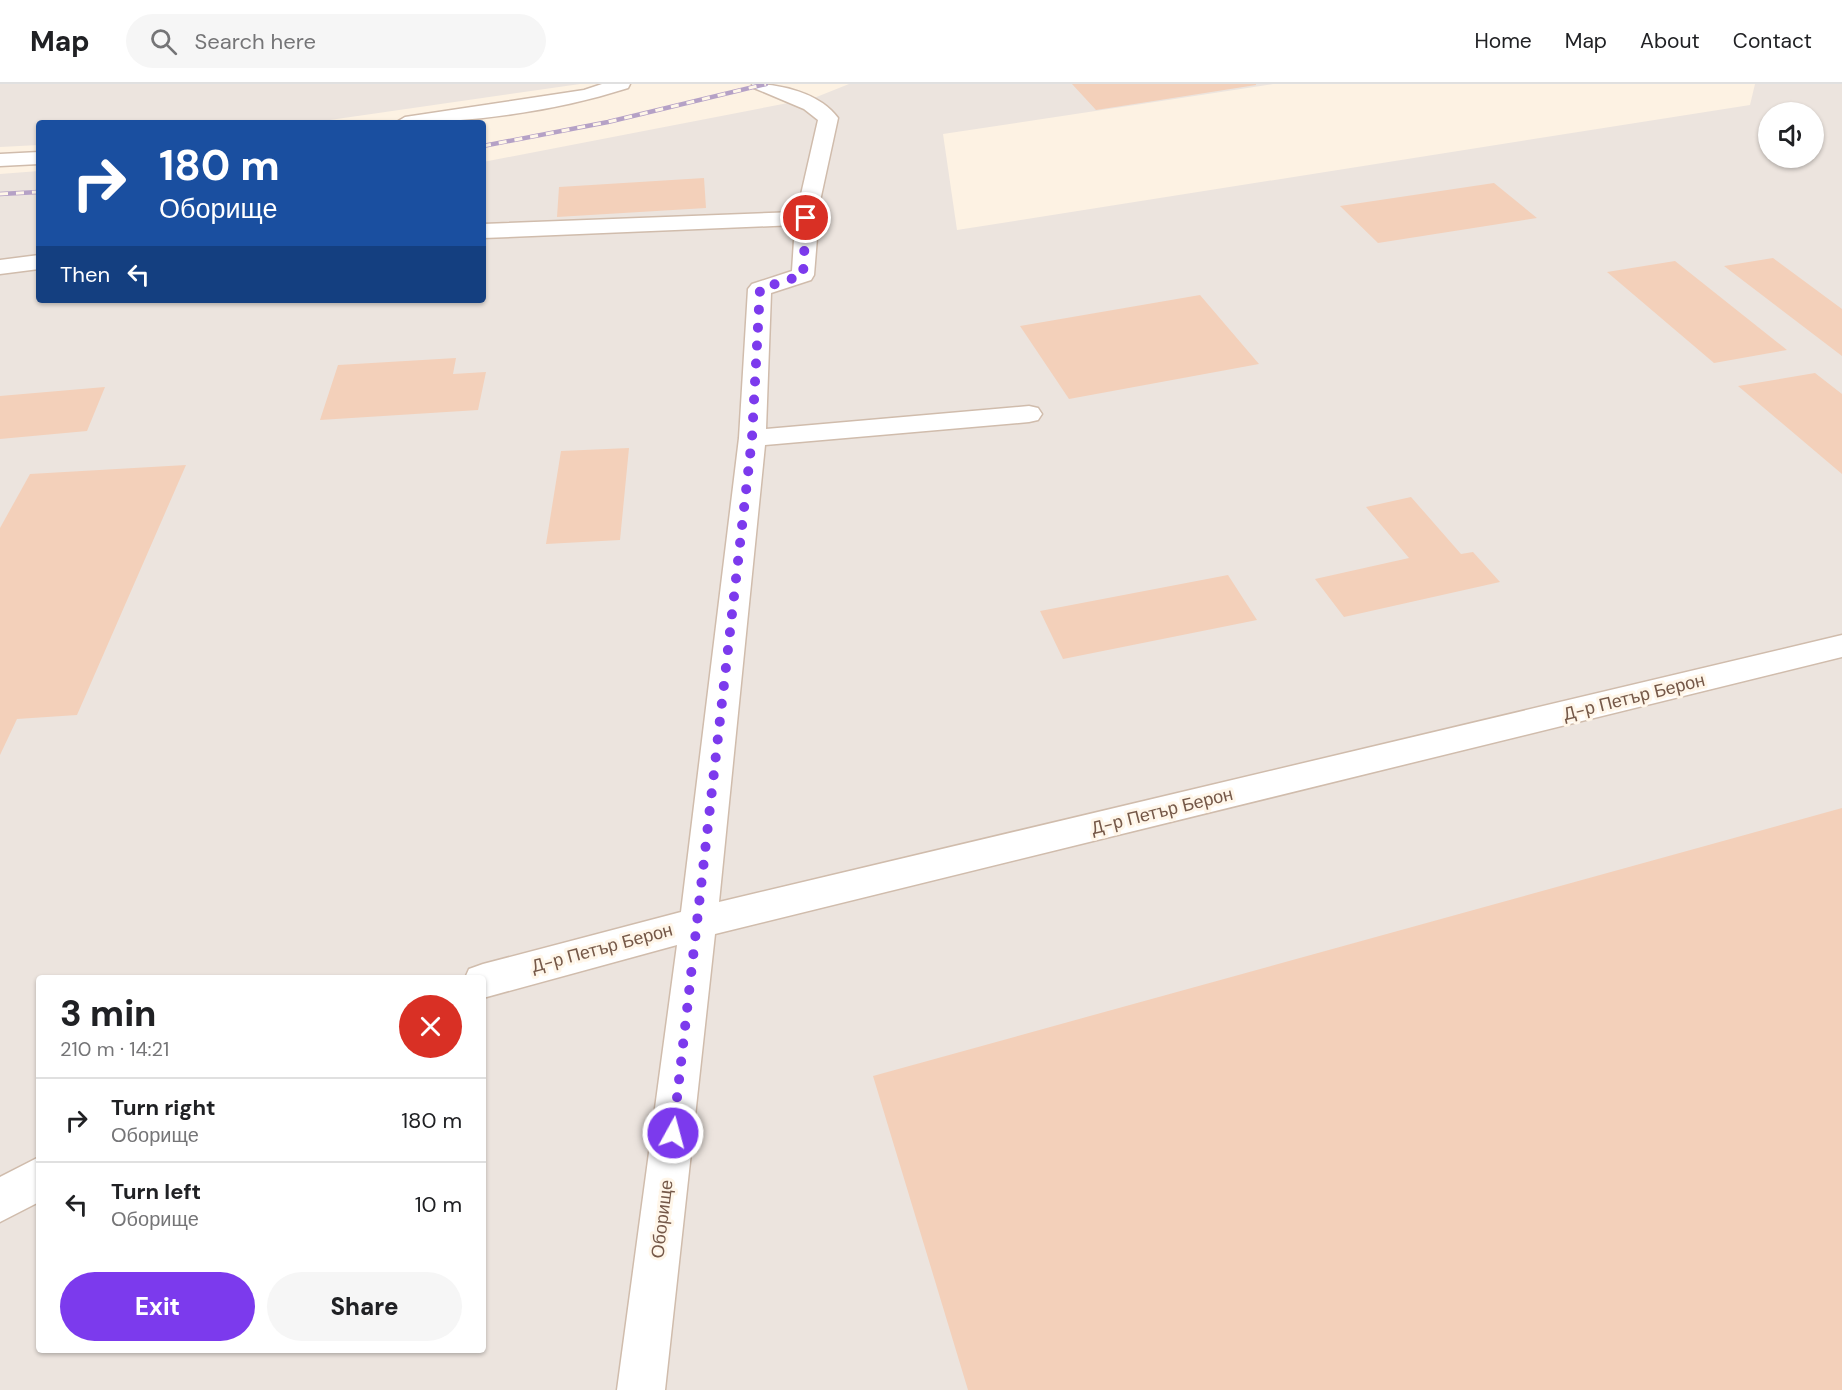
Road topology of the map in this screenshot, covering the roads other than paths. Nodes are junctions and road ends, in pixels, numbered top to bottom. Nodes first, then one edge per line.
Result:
1 (621, 84) edge
2 (761, 84) edge
3 (424, 120) edge
4 (36, 158) edge
5 (0, 160) edge
6 (806, 218) junction
7 (486, 231) edge
8 (36, 262) edge
9 (0, 267) edge
10 (1029, 414) dead end
11 (752, 438) junction
12 (1842, 646) edge
13 (698, 923) junction
14 (486, 980) edge
15 (36, 1180) edge
16 (0, 1201) edge
17 (641, 1390) edge

1 - 3 street
2 - 6 street
4 - 5 street
6 - 7 street
6 - 11 street, Оборище
8 - 9 street
10 - 11 street
11 - 13 street, Оборище
12 - 13 street, Д-р Петър Берон
13 - 14 street, Д-р Петър Берон
13 - 17 street, Оборище
15 - 16 street

